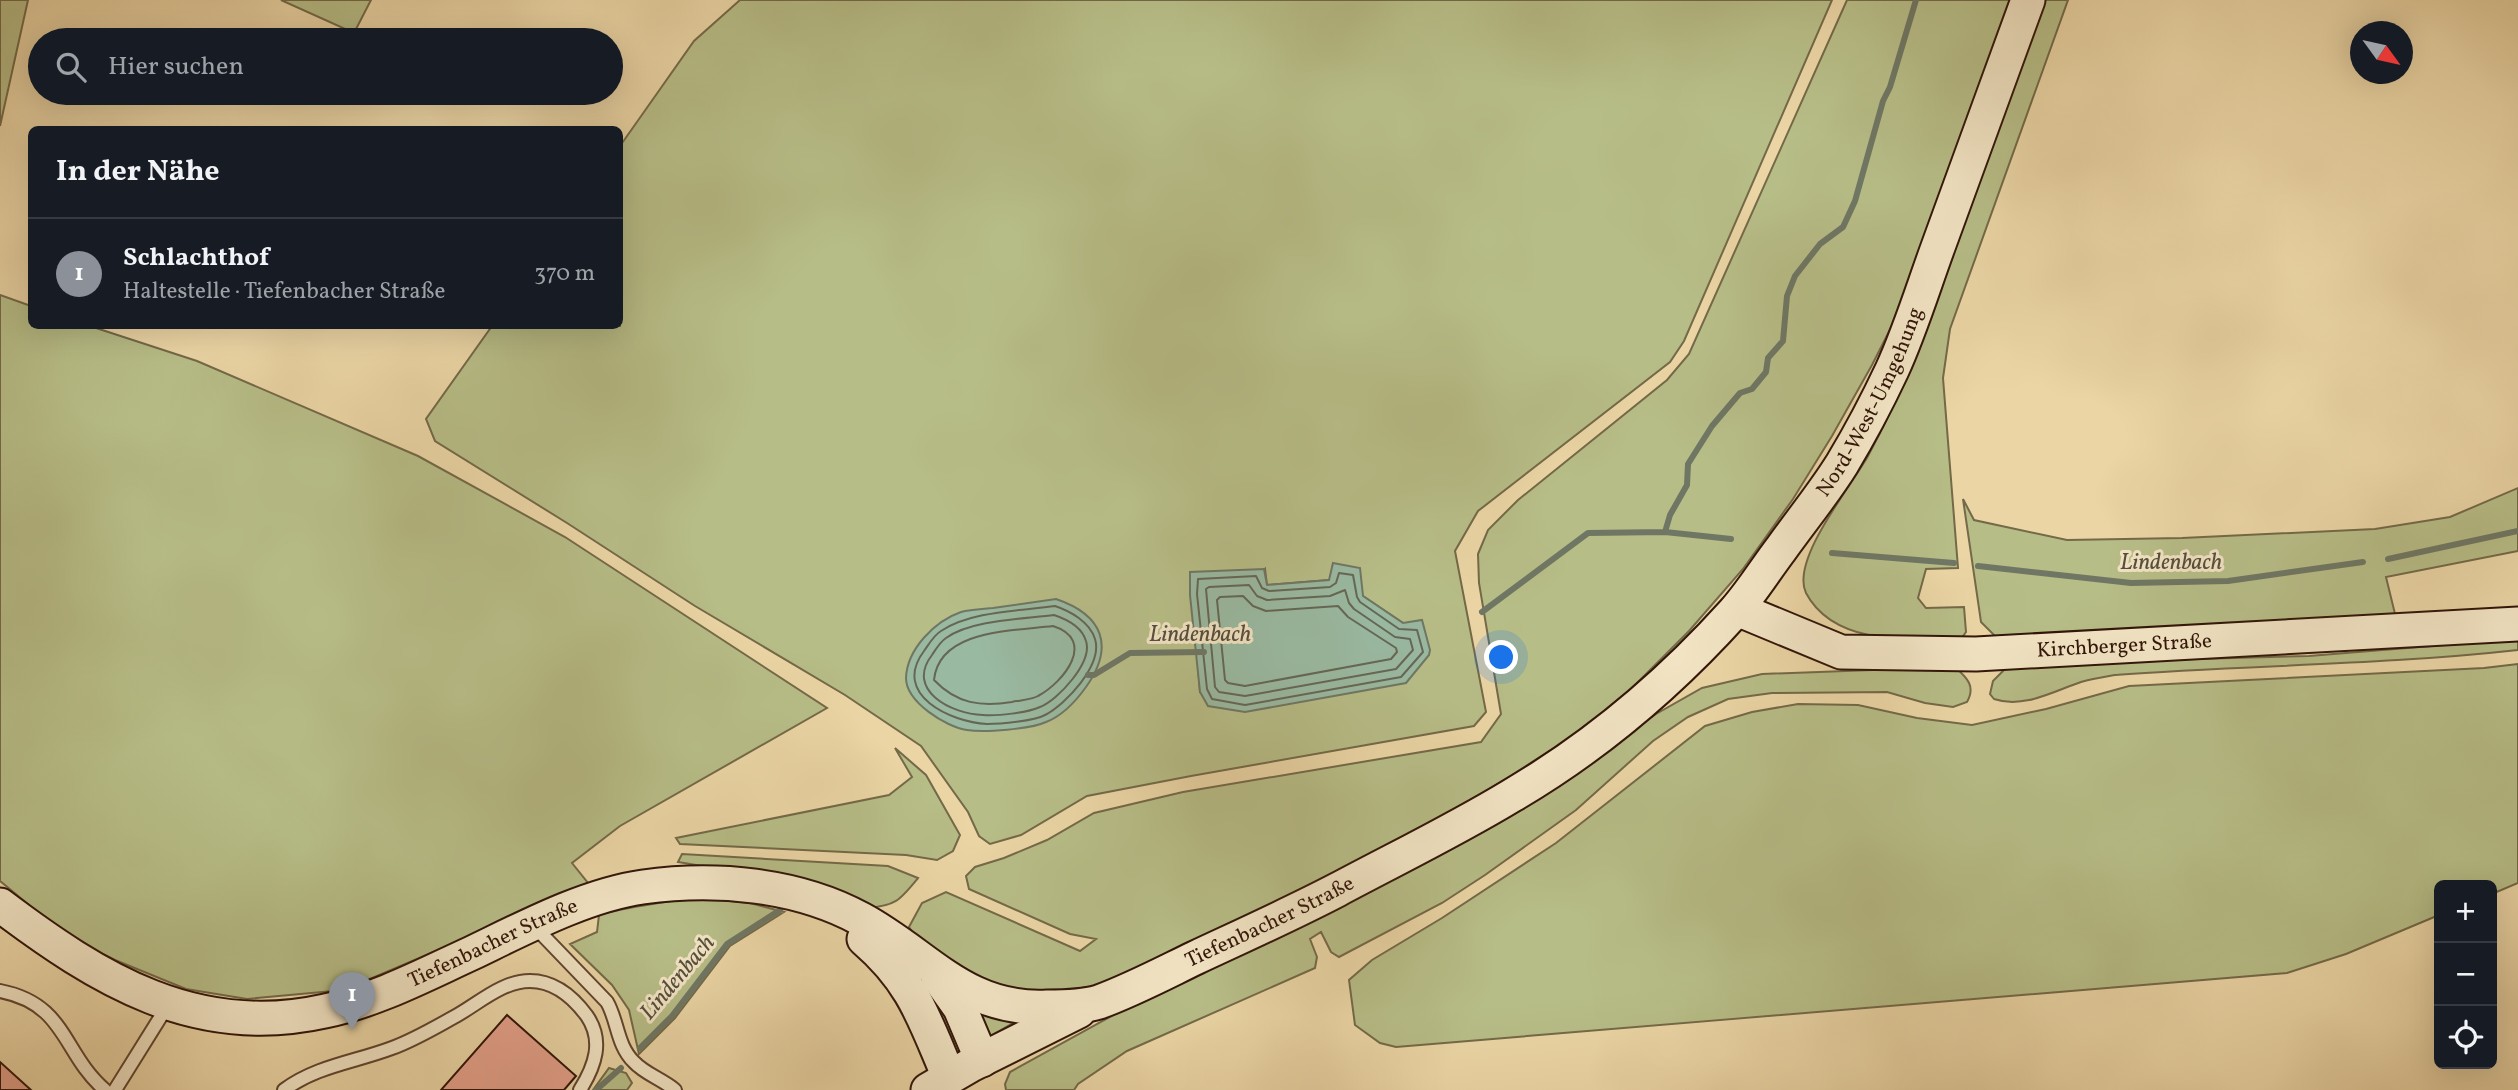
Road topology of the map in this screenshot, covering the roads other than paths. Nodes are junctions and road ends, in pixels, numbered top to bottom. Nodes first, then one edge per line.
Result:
1 (2028, 0) edge
2 (1737, 609) junction
3 (2518, 624) edge
4 (1600, 736) joint
5 (765, 889) junction
6 (0, 905) edge
7 (532, 924) junction
8 (922, 960) junction
9 (0, 991) edge
10 (168, 1004) junction
11 (1094, 1004) junction
12 (982, 1060) junction
13 (938, 1084) edge
14 (105, 1090) edge
15 (115, 1090) edge
16 (284, 1090) edge
17 (580, 1090) edge
18 (675, 1090) edge

1 - 2 main road, Nord-West-Umgehung
2 - 3 main road, Kirchberger Straße
2 - 4 main road, Nord-West-Umgehung
4 - 11 main road, Tiefenbacher Straße
5 - 7 main road, Tiefenbacher Straße
5 - 8 main road, Tiefenbacher Straße
5 - 13 main road, Tiefenbacher Straße
6 - 10 main road, Tiefenbacher Straße
7 - 10 main road, Tiefenbacher Straße
7 - 18 lane
8 - 11 main road, Tiefenbacher Straße
8 - 12 main road, Tiefenbacher Straße
9 - 14 lane
10 - 15 lane
11 - 12 main road
12 - 13 main road
16 - 17 lane

